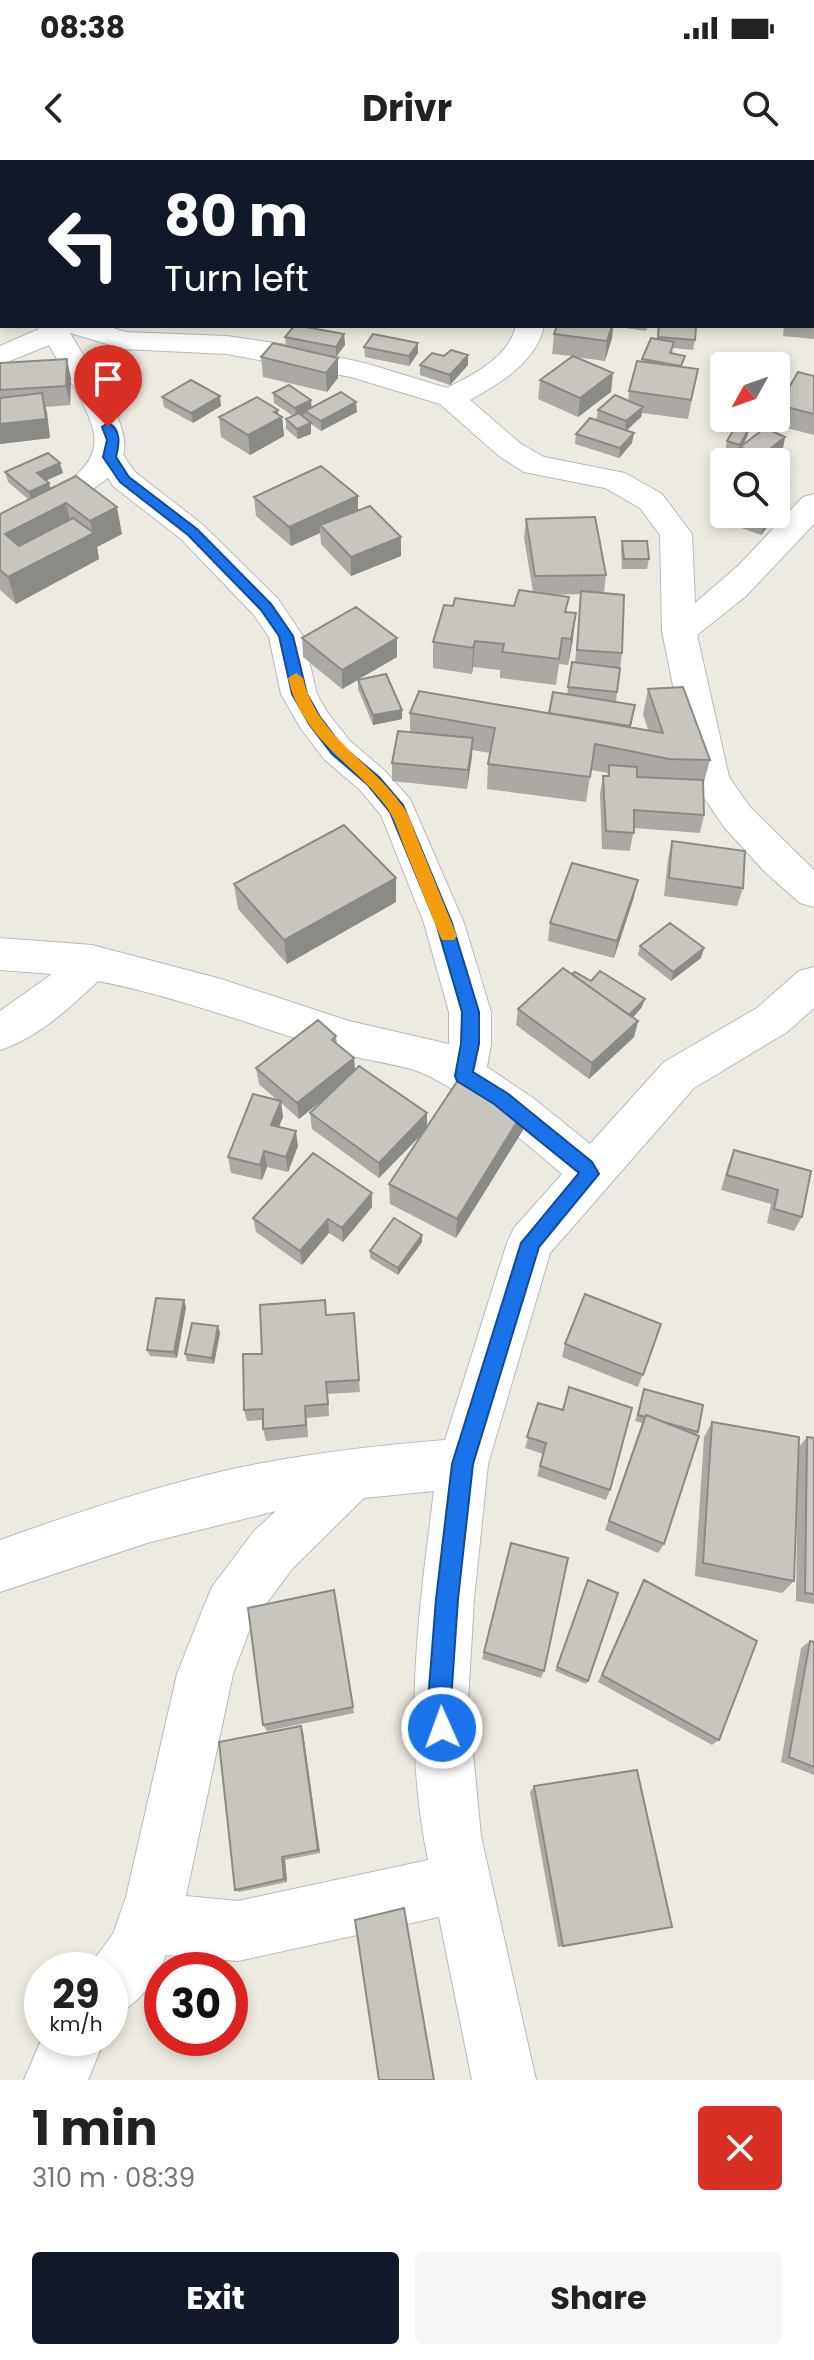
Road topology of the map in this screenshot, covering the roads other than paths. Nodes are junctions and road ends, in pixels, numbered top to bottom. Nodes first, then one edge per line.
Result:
1 (61, 328) edge
2 (281, 328) edge
3 (530, 328) edge
4 (240, 340) edge
5 (0, 356) edge
6 (450, 398) junction
7 (109, 457) junction
8 (814, 504) edge
9 (0, 527) edge
10 (679, 631) junction
11 (814, 892) edge
12 (0, 954) edge
13 (92, 961) junction
14 (814, 983) edge
15 (0, 1033) edge
16 (464, 1076) junction
17 (589, 1174) junction
18 (463, 1464) junction
19 (354, 1473) junction
20 (0, 1566) edge
21 (461, 1883) junction
22 (147, 1923) junction
23 (128, 1963) edge
24 (66, 2056) edge
25 (56, 2080) edge
26 (504, 2080) edge

1 - 4 street
1 - 5 street
1 - 7 street
2 - 4 street
3 - 6 street
4 - 6 street
6 - 10 street
7 - 9 street
7 - 16 street
8 - 10 street
10 - 11 street
12 - 13 street
13 - 15 street
13 - 16 street
14 - 17 street
16 - 17 street
17 - 18 street
18 - 19 street
18 - 21 street
19 - 20 street
19 - 22 street
21 - 22 street
21 - 26 street
22 - 23 street
24 - 25 street

